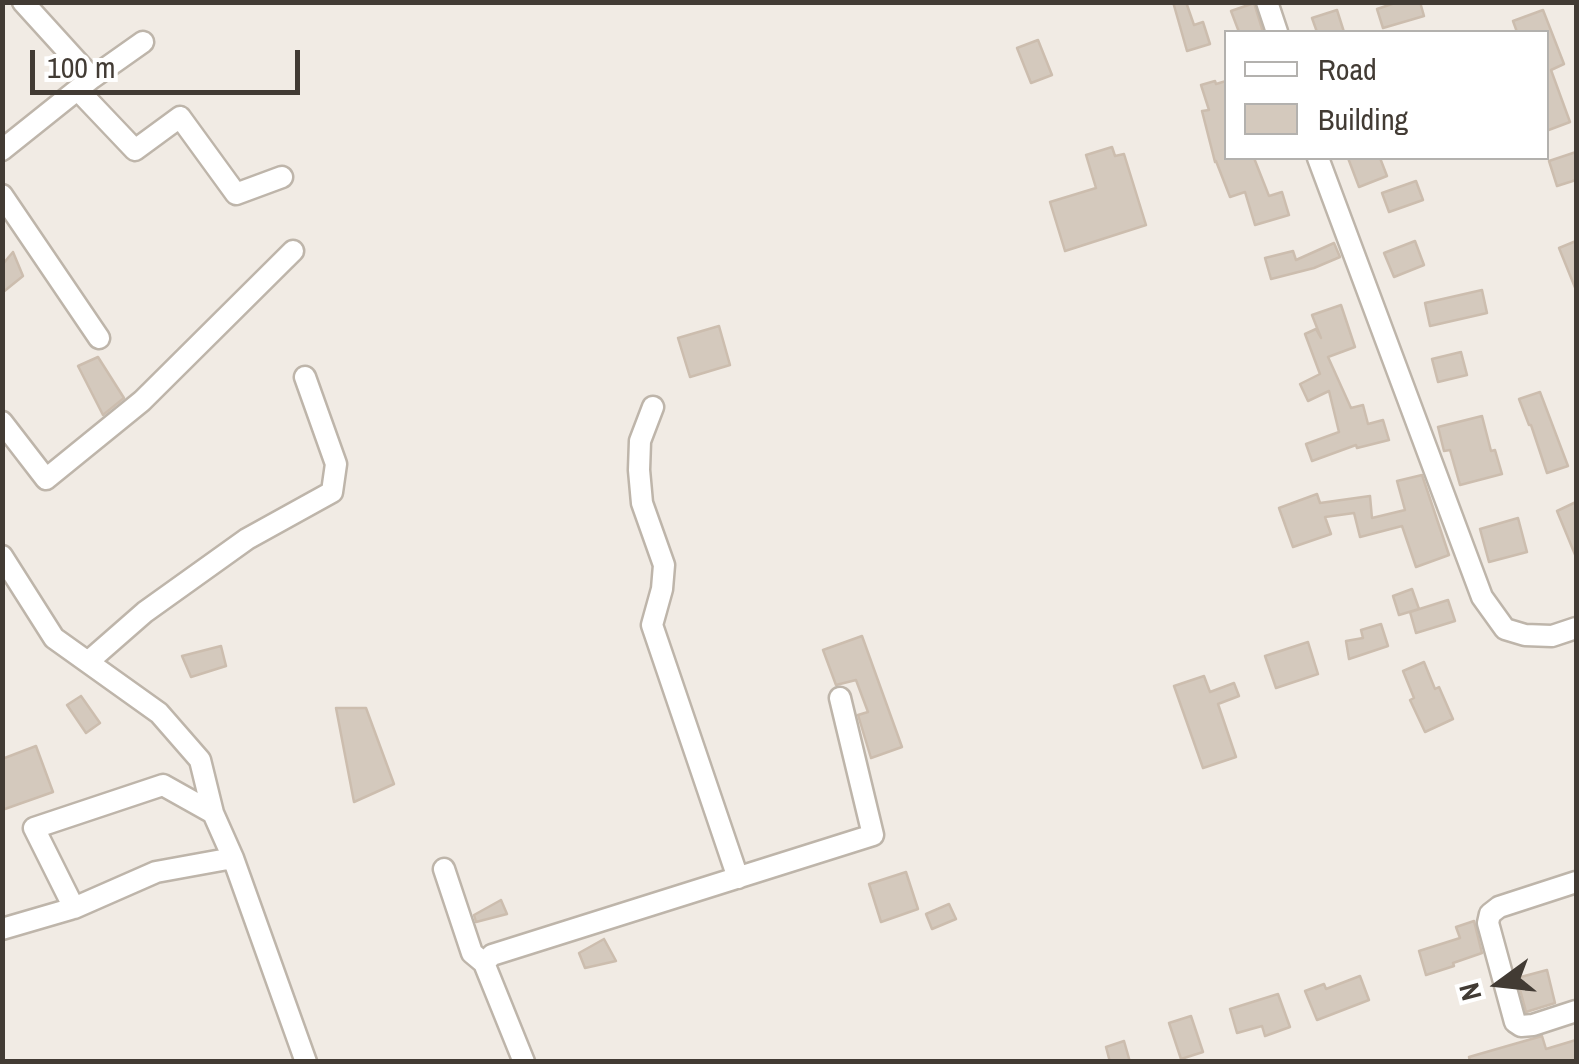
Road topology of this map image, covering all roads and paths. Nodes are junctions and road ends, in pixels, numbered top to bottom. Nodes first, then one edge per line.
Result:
1 (23, 2) edge
2 (1267, 2) edge
3 (1276, 30) edge
4 (143, 42) dead end
5 (85, 84) junction
6 (2, 150) edge
7 (1319, 160) edge
8 (282, 177) dead end
9 (2, 195) edge
10 (293, 251) dead end
11 (100, 338) dead end
12 (306, 377) dead end
13 (653, 407) dead end
14 (2, 422) edge
15 (2, 556) edge
16 (1576, 628) edge
17 (88, 661) junction
18 (840, 698) dead end
19 (213, 813) junction
20 (233, 858) junction
21 (444, 869) dead end
22 (738, 878) junction
23 (1576, 882) edge
24 (74, 908) junction
25 (2, 929) edge
26 (484, 963) junction
27 (1576, 1011) edge
28 (306, 1062) edge
29 (524, 1062) edge

1 - 5 street
2 - 3 street
4 - 5 street
5 - 6 street
5 - 8 street
7 - 16 street
9 - 11 street
10 - 14 street
12 - 17 street
13 - 22 street
15 - 17 street
17 - 19 street
18 - 22 street
19 - 20 street
19 - 24 street
20 - 24 street
20 - 28 street
21 - 26 street
22 - 26 street
23 - 27 street
24 - 25 street
26 - 29 street

